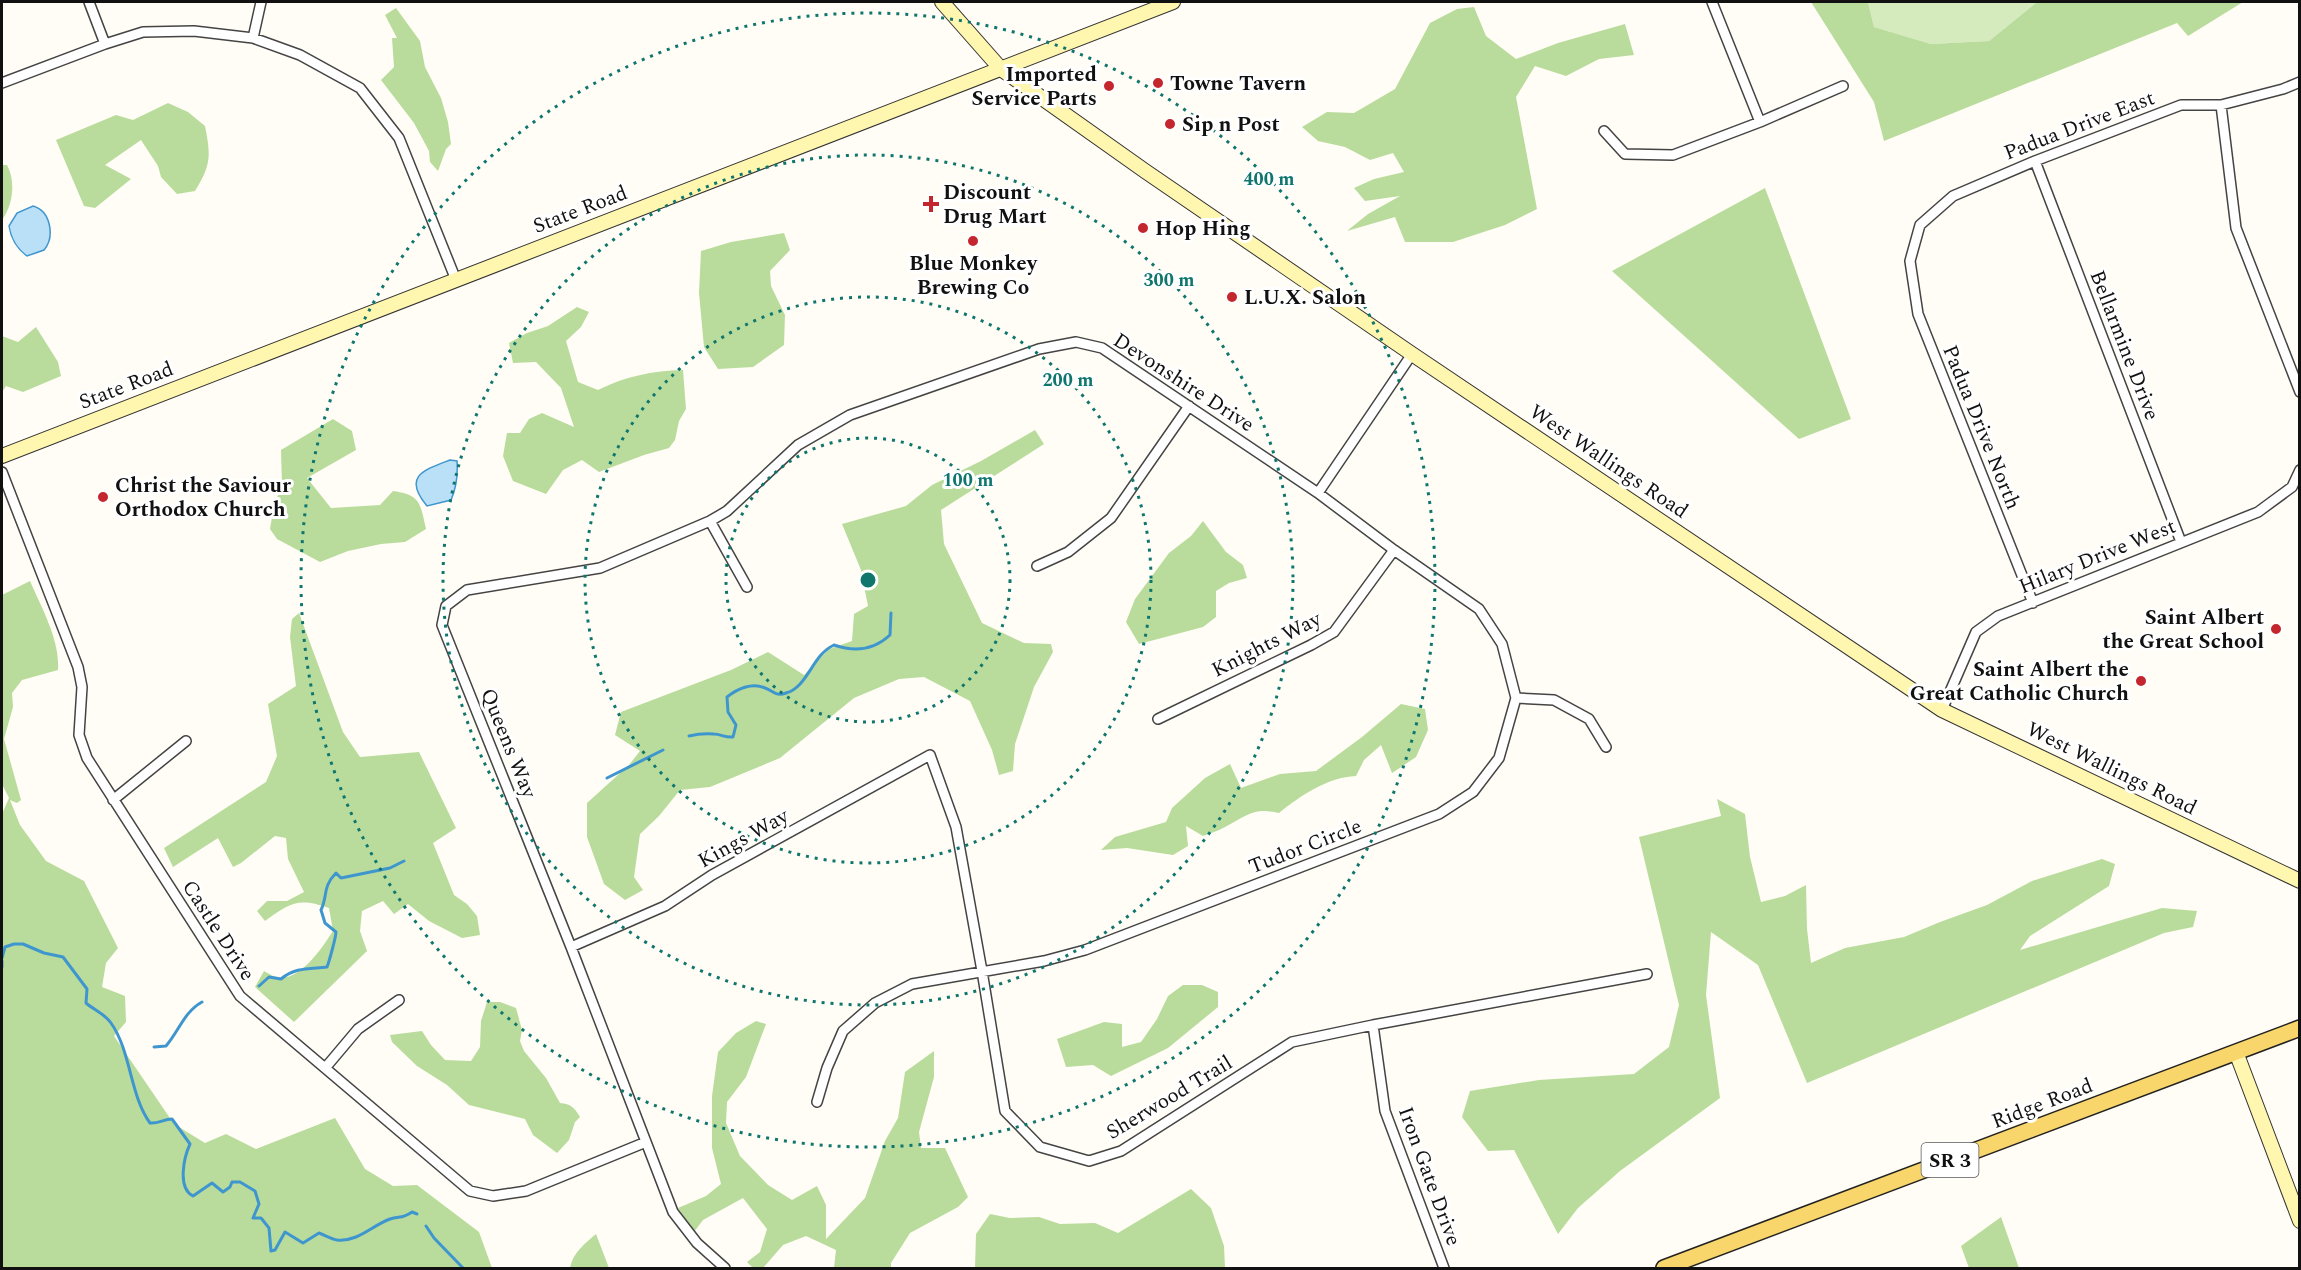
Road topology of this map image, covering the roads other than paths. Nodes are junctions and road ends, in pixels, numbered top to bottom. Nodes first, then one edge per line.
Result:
1 (89, 2) edge
2 (261, 2) edge
3 (942, 2) edge
4 (1173, 2) edge
5 (1712, 2) edge
6 (253, 38) junction
7 (105, 44) junction
8 (1001, 69) junction
9 (2300, 82) edge
10 (2, 83) edge
11 (1843, 86) dead end
12 (2221, 105) junction
13 (1760, 122) junction
14 (1604, 131) dead end
15 (2035, 161) junction
16 (1910, 261) joint
17 (456, 280) junction
18 (1412, 354) junction
19 (2300, 392) edge
20 (1189, 406) junction
21 (817, 434) joint
22 (2, 456) edge
23 (2300, 470) edge
24 (2, 472) edge
25 (1318, 493) junction
26 (710, 521) junction
27 (2181, 542) junction
28 (1394, 550) junction
29 (1037, 566) dead end
30 (747, 587) dead end
31 (2033, 603) junction
32 (1516, 698) junction
33 (1942, 710) junction
34 (1158, 718) dead end
35 (186, 741) dead end
36 (1606, 747) dead end
37 (930, 755) joint
38 (113, 800) junction
39 (2300, 881) edge
40 (572, 947) junction
41 (982, 971) junction
42 (1647, 974) dead end
43 (399, 1000) dead end
44 (1373, 1025) junction
45 (2300, 1028) edge
46 (2236, 1052) junction
47 (326, 1067) junction
48 (817, 1102) dead end
49 (646, 1142) junction
50 (2300, 1221) edge
51 (725, 1269) edge
52 (1444, 1269) edge
53 (1664, 1269) edge

1 - 7 street
2 - 6 street
3 - 8 street, West Wallings Road
4 - 8 street, State Road
5 - 13 street
6 - 7 street
6 - 17 street
7 - 10 street
8 - 17 street, State Road
8 - 18 street, West Wallings Road
9 - 12 street, Padua Drive East
11 - 13 street
12 - 15 street, Padua Drive East
12 - 19 street
13 - 14 street
15 - 16 street, Padua Drive East
15 - 27 street, Bellarmine Drive
16 - 31 street, Padua Drive North
17 - 22 street, State Road
18 - 25 street
18 - 33 street, West Wallings Road
20 - 21 street, Devonshire Drive
20 - 25 street, Devonshire Drive
20 - 29 street
21 - 26 street, Queens Way
23 - 27 street, Hilary Drive West
24 - 38 street, Castle Drive
25 - 28 street
26 - 30 street
26 - 40 street, Queens Way
27 - 31 street, Hilary Drive West
28 - 32 street
28 - 34 street, Knights Way
31 - 33 street, Hilary Drive West
32 - 36 street
32 - 41 street, Tudor Circle
33 - 39 street, West Wallings Road
35 - 38 street
37 - 40 street, Kings Way
37 - 41 street, Sherwood Trail
38 - 47 street, Castle Drive
40 - 49 street, Queens Way
41 - 44 street, Sherwood Trail
41 - 48 street, Tudor Circle
42 - 44 street, Sherwood Trail
43 - 47 street
44 - 52 street, Iron Gate Drive
45 - 46 main road, Ridge Road / SR 3
46 - 50 street
46 - 53 main road, Ridge Road / SR 3
47 - 49 street, Castle Drive
49 - 51 street, Queens Way

